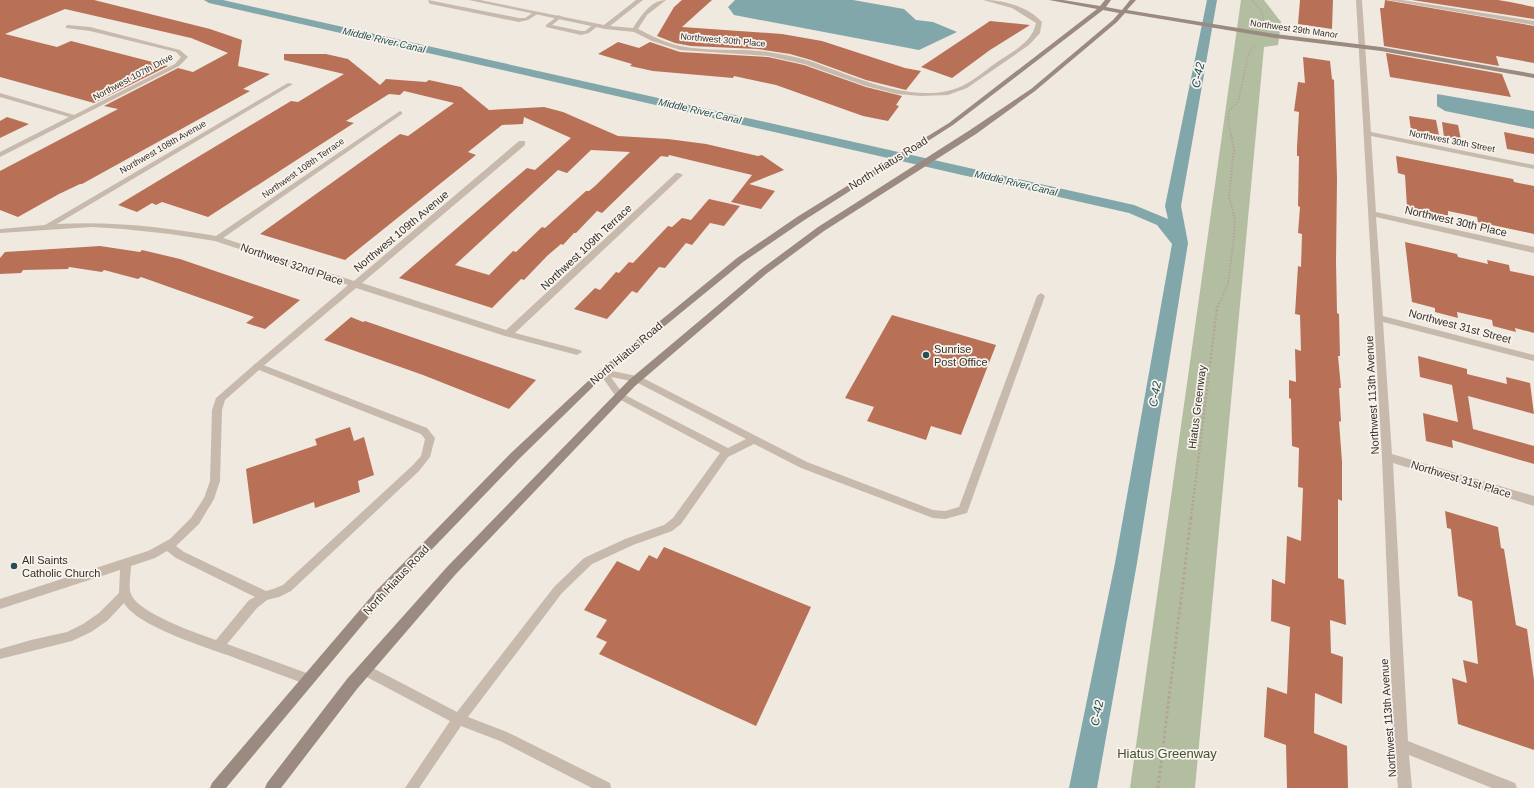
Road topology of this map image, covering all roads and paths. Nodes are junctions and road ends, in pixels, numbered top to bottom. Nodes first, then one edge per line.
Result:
1 (431, 0) edge
2 (472, 0) edge
3 (640, 0) edge
4 (663, 0) edge
5 (986, 0) edge
6 (1052, 0) edge
7 (1108, 0) edge
8 (1133, 0) edge
9 (1252, 0) edge
10 (1359, 0) edge
11 (1391, 0) edge
12 (486, 3) junction
13 (511, 8) junction
14 (1102, 8) junction
15 (474, 11) junction
16 (1125, 11) junction
17 (536, 13) junction
18 (498, 16) junction
19 (559, 17) junction
20 (1534, 23) edge
21 (1264, 24) dead end
22 (596, 25) junction
23 (68, 27) dead end
24 (606, 27) junction
25 (635, 30) junction
26 (1262, 41) dead end
27 (1362, 47) junction
28 (1534, 76) edge
29 (290, 84) dead end
30 (0, 95) edge
31 (400, 113) dead end
32 (75, 117) junction
33 (1367, 133) junction
34 (522, 143) dead end
35 (0, 155) edge
36 (1534, 167) edge
37 (679, 175) dead end
38 (1372, 214) junction
39 (46, 228) junction
40 (0, 231) edge
41 (217, 239) junction
42 (1534, 250) edge
43 (354, 285) junction
44 (1041, 296) dead end
45 (1379, 318) junction
46 (508, 334) junction
47 (577, 352) dead end
48 (1534, 358) edge
49 (258, 366) junction
50 (603, 372) junction
51 (638, 379) junction
52 (620, 396) junction
53 (753, 440) junction
54 (727, 452) junction
55 (1387, 457) junction
56 (1534, 501) edge
57 (168, 546) junction
58 (126, 563) junction
59 (125, 595) junction
60 (265, 596) junction
61 (0, 604) edge
62 (218, 646) junction
63 (0, 654) edge
64 (364, 670) junction
65 (308, 679) junction
66 (459, 719) junction
67 (1401, 745) junction
68 (216, 788) edge
69 (272, 788) edge
70 (411, 788) edge
71 (605, 788) edge
72 (1158, 788) edge
73 (1405, 788) edge
74 (1510, 788) edge

1 - 15 lane
2 - 12 street, Northwest 30th Place
3 - 24 street
4 - 25 street
5 - 25 street, Northwest 30th Place
6 - 14 main road, Northwest 29th Manor
7 - 14 main road, North Hiatus Road
8 - 16 main road, North Hiatus Road
9 - 21 path
10 - 27 street, Northwest 113th Avenue
11 - 20 street
12 - 13 street, Northwest 30th Place
12 - 15 lane
13 - 17 street, Northwest 30th Place
13 - 18 lane
14 - 16 main road, Northwest 29th Manor
14 - 50 main road, North Hiatus Road
15 - 18 lane
16 - 27 main road, Northwest 29th Manor
16 - 51 main road, North Hiatus Road
17 - 18 lane
17 - 19 street, Northwest 30th Place
19 - 22 street, Northwest 30th Place
19 - 22 lane
22 - 24 street, Northwest 30th Place
23 - 32 street, Northwest 107th Drive
24 - 25 street, Northwest 30th Place
26 - 72 path, Hiatus Greenway
27 - 28 main road, Northwest 29th Manor
27 - 33 street, Northwest 113th Avenue
29 - 39 street, Northwest 108th Avenue
30 - 32 street
31 - 41 street, Northwest 108th Terrace
32 - 35 street, Northwest 107th Drive
33 - 36 street, Northwest 30th Street
33 - 38 street, Northwest 113th Avenue
34 - 43 street, Northwest 109th Avenue
37 - 46 street, Northwest 109th Terrace
38 - 42 street, Northwest 30th Place
38 - 45 street, Northwest 113th Avenue
39 - 40 street, Northwest 32nd Place
39 - 41 street, Northwest 32nd Place
41 - 43 street, Northwest 32nd Place
43 - 46 street, Northwest 32nd Place
43 - 49 street, Northwest 109th Avenue
44 - 53 lane
45 - 48 street, Northwest 31st Street
45 - 55 street, Northwest 113th Avenue
46 - 47 street, Northwest 32nd Place
49 - 57 lane
49 - 60 lane
50 - 51 lane
50 - 52 lane
50 - 65 main road, North Hiatus Road
51 - 52 main road, North Hiatus Road
51 - 53 lane
52 - 54 lane
52 - 64 main road, North Hiatus Road
53 - 54 lane
54 - 66 lane
55 - 56 street, Northwest 31st Place
55 - 67 street, Northwest 113th Avenue
57 - 58 lane
57 - 60 lane
58 - 59 lane
58 - 61 lane
59 - 62 lane
59 - 63 lane
60 - 62 lane
62 - 65 lane
64 - 66 lane
64 - 69 main road, North Hiatus Road
65 - 68 main road, North Hiatus Road
66 - 70 lane
66 - 71 lane
67 - 73 street, Northwest 113th Avenue
67 - 74 street

